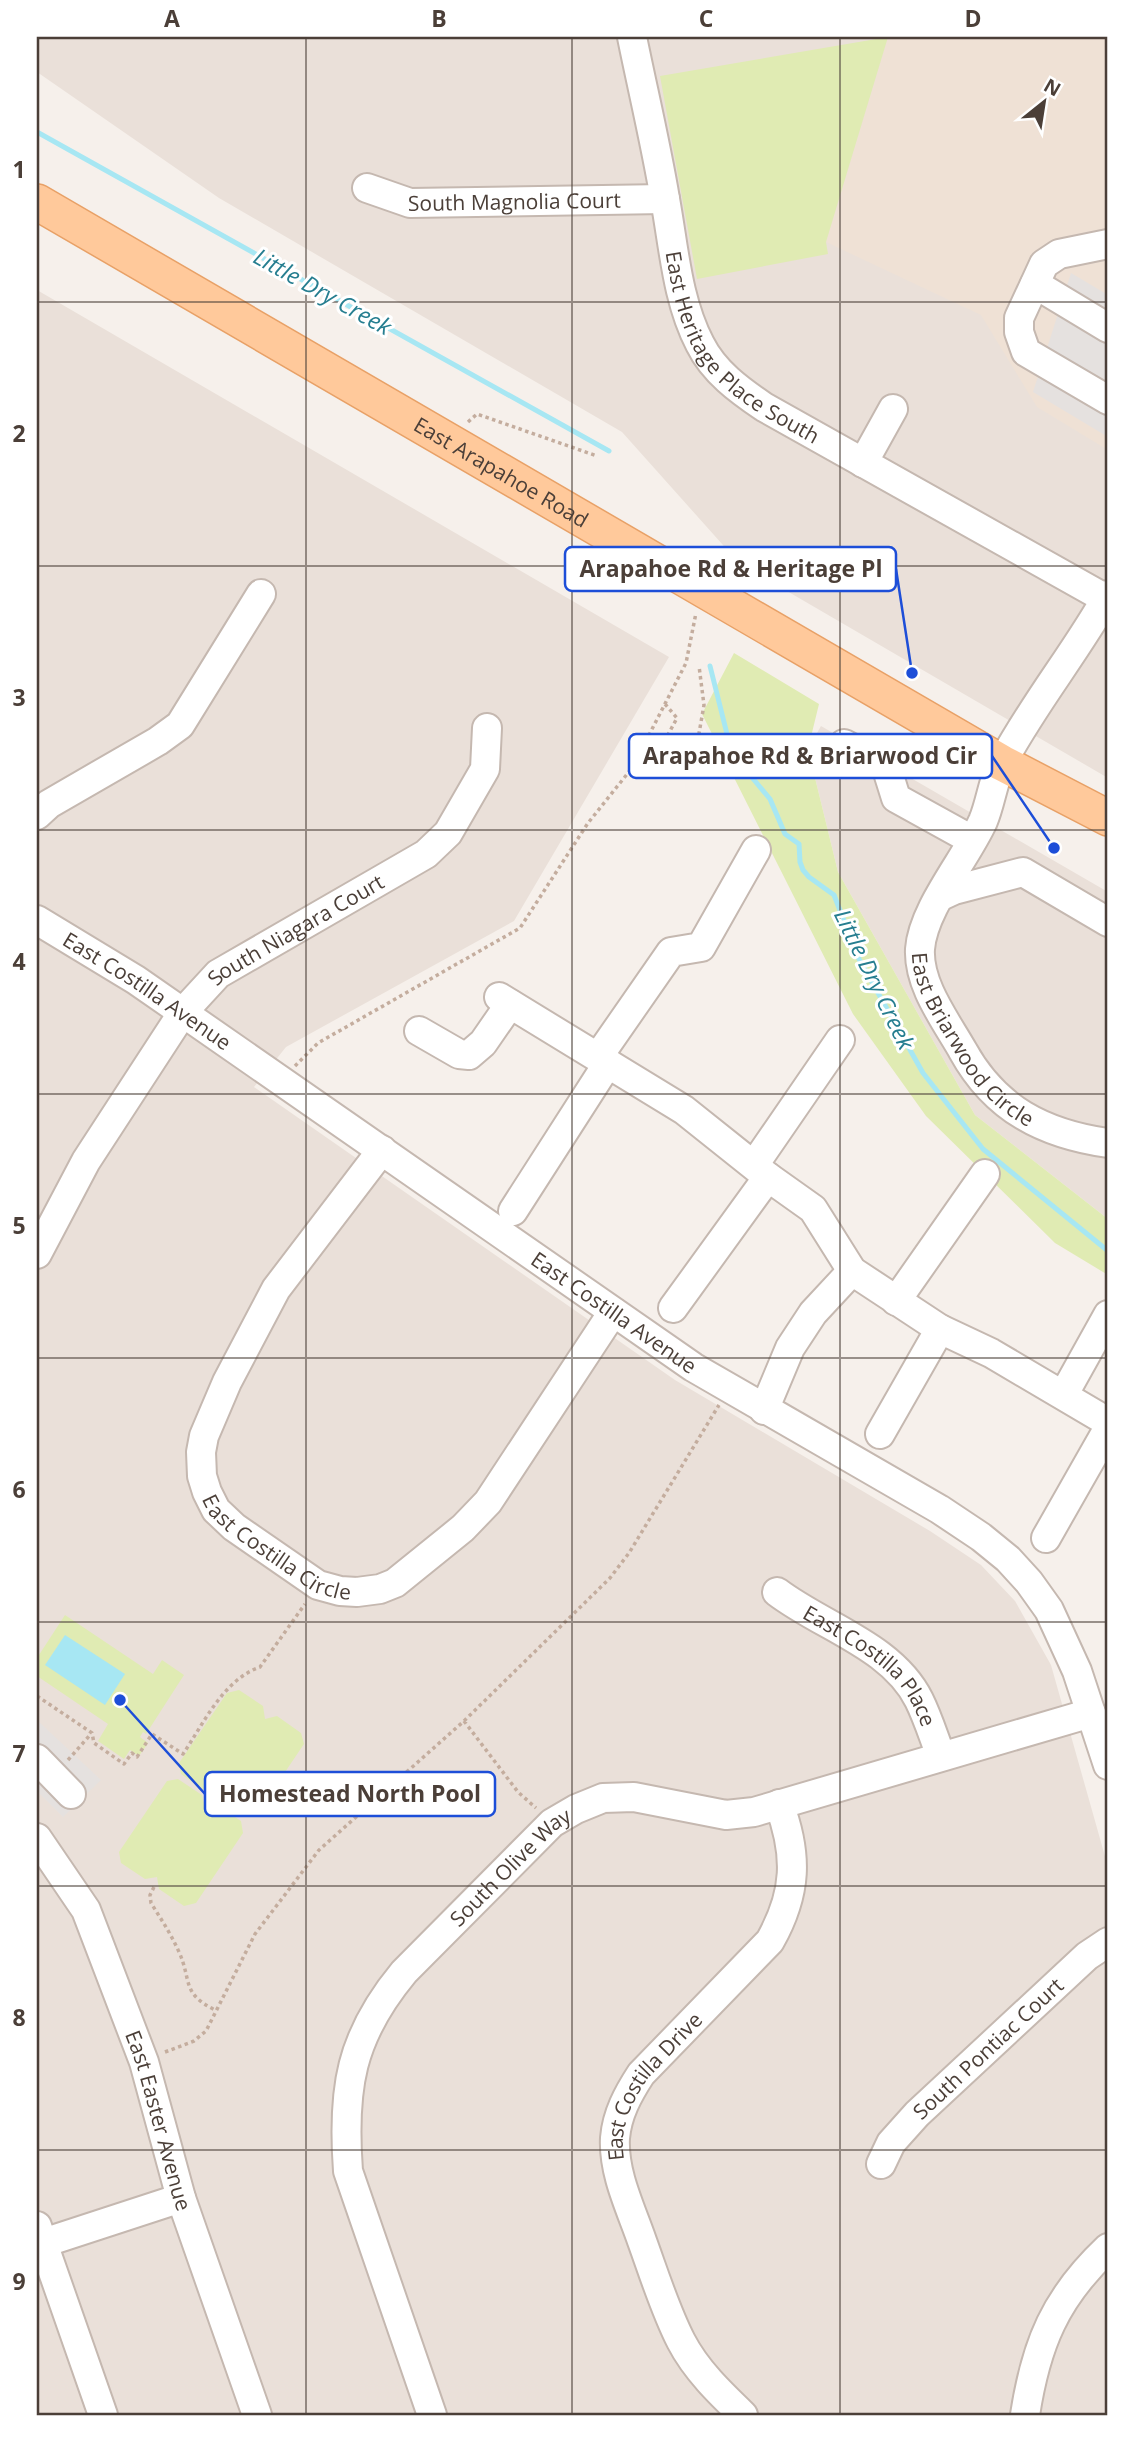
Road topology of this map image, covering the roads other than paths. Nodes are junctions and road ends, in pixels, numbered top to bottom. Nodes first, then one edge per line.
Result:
1 (632, 37) edge
2 (367, 188) dead end
3 (665, 199) junction
4 (37, 202) edge
5 (1108, 244) edge
6 (1035, 284) junction
7 (1108, 328) edge
8 (1108, 400) edge
9 (893, 409) dead end
10 (863, 463) junction
11 (261, 594) dead end
12 (1108, 598) edge
13 (487, 728) dead end
14 (844, 744) dead end
15 (1002, 763) junction
16 (37, 815) edge
17 (1108, 818) edge
18 (1108, 833) edge
19 (972, 840) junction
20 (756, 850) dead end
21 (941, 895) junction
22 (37, 920) edge
23 (1108, 922) edge
24 (183, 1012) junction
25 (419, 1031) dead end
26 (841, 1040) dead end
27 (603, 1060) junction
28 (1108, 1143) edge
29 (382, 1150) junction
30 (761, 1171) junction
31 (985, 1174) dead end
32 (513, 1211) dead end
33 (37, 1254) edge
34 (852, 1271) junction
35 (896, 1301) junction
36 (673, 1308) dead end
37 (613, 1312) junction
38 (1108, 1315) edge
39 (940, 1329) junction
40 (1064, 1394) junction
41 (764, 1410) junction
42 (1108, 1422) edge
43 (1108, 1429) edge
44 (880, 1434) dead end
45 (1046, 1538) dead end
46 (777, 1592) dead end
47 (1091, 1713) junction
48 (941, 1756) junction
49 (1108, 1765) edge
50 (779, 1804) junction
51 (37, 1838) edge
52 (1108, 1942) edge
53 (881, 2164) dead end
54 (181, 2198) junction
55 (39, 2238) edge
56 (1108, 2248) edge
57 (103, 2415) edge
58 (257, 2415) edge
59 (432, 2415) edge
60 (743, 2415) edge
61 (1025, 2415) edge

1 - 3 street, East Heritage Place South
2 - 3 street, South Magnolia Court
3 - 10 street, East Heritage Place South
4 - 15 main road, East Arapahoe Road
5 - 6 street
6 - 7 street
6 - 8 street
9 - 10 street
10 - 12 street, East Heritage Place South
11 - 16 street
12 - 15 street, East Heritage Place South
13 - 24 street, South Niagara Court
14 - 19 street
15 - 17 main road, East Arapahoe Road
15 - 18 main road, East Arapahoe Road
15 - 19 street, East Briarwood Circle
19 - 21 street, East Briarwood Circle
20 - 27 street
21 - 23 street
21 - 28 street, East Briarwood Circle
22 - 24 street, East Costilla Avenue
24 - 29 street, East Costilla Avenue
24 - 33 street, South Niagara Court
25 - 27 street
26 - 30 street
27 - 30 street
27 - 32 street
29 - 37 street, East Costilla Avenue
29 - 37 street, East Costilla Circle
30 - 34 street
30 - 36 street
31 - 35 street
34 - 35 street
34 - 41 street
35 - 39 street
37 - 41 street, East Costilla Avenue
38 - 40 street
39 - 40 street
39 - 44 street
40 - 42 street
41 - 47 street, East Costilla Avenue
43 - 45 street
46 - 48 street, East Costilla Place
47 - 48 street, South Olive Way
47 - 49 street, East Costilla Avenue
48 - 50 street, South Olive Way
50 - 59 street, South Olive Way
50 - 60 street, East Costilla Drive
51 - 54 street, East Easter Avenue
52 - 53 street, South Pontiac Court
54 - 55 street
54 - 58 street, East Easter Avenue
55 - 57 street
56 - 61 street

